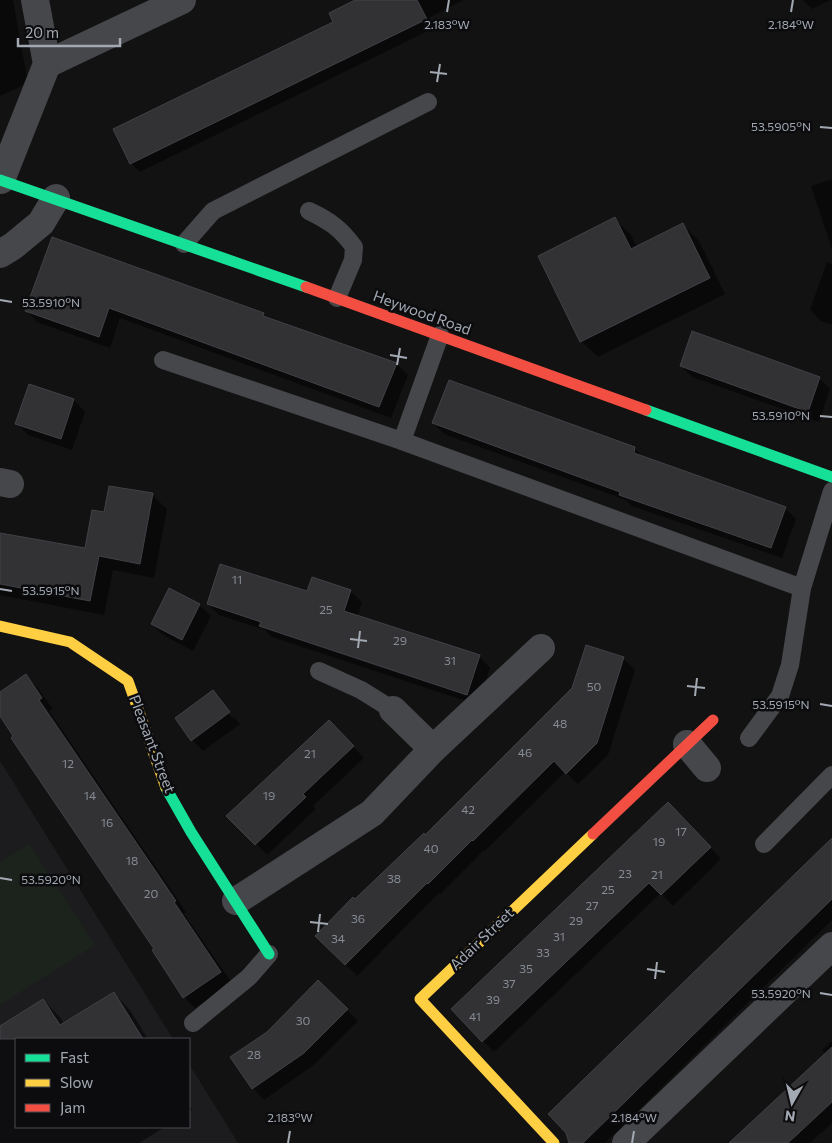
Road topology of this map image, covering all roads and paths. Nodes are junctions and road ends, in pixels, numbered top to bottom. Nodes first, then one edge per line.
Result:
1 (35, 0) edge
2 (182, 0) edge
3 (48, 64) junction
4 (428, 102) dead end
5 (0, 180) edge
6 (56, 198) junction
7 (309, 211) dead end
8 (184, 244) junction
9 (0, 254) edge
10 (337, 298) junction
11 (440, 335) junction
12 (163, 360) dead end
13 (402, 441) junction
14 (832, 476) edge
15 (832, 491) edge
16 (802, 588) junction
17 (0, 626) edge
18 (541, 648) dead end
19 (319, 671) dead end
20 (393, 710) joint
21 (713, 720) dead end
22 (749, 738) dead end
23 (687, 744) junction
24 (433, 749) junction
25 (707, 768) dead end
26 (832, 775) edge
27 (764, 844) dead end
28 (236, 901) junction
29 (832, 946) edge
30 (269, 954) joint
31 (193, 1023) dead end
32 (641, 1138) edge
33 (554, 1143) edge

1 - 3 street
2 - 3 street
3 - 5 street
4 - 8 lane
5 - 6 street, Heywood Road
6 - 8 street, Heywood Road
6 - 9 street
7 - 10 lane
8 - 10 street, Heywood Road
10 - 11 street, Heywood Road
11 - 13 lane
11 - 14 street, Heywood Road
12 - 13 lane
13 - 16 lane
15 - 16 lane
16 - 22 lane
17 - 28 street, Pleasant Street
18 - 24 street
19 - 20 lane
20 - 24 street
21 - 23 street, Adair Street
23 - 25 street
23 - 33 street, Adair Street
24 - 28 street
26 - 27 lane
28 - 30 street, Pleasant Street
29 - 32 street
30 - 31 lane

